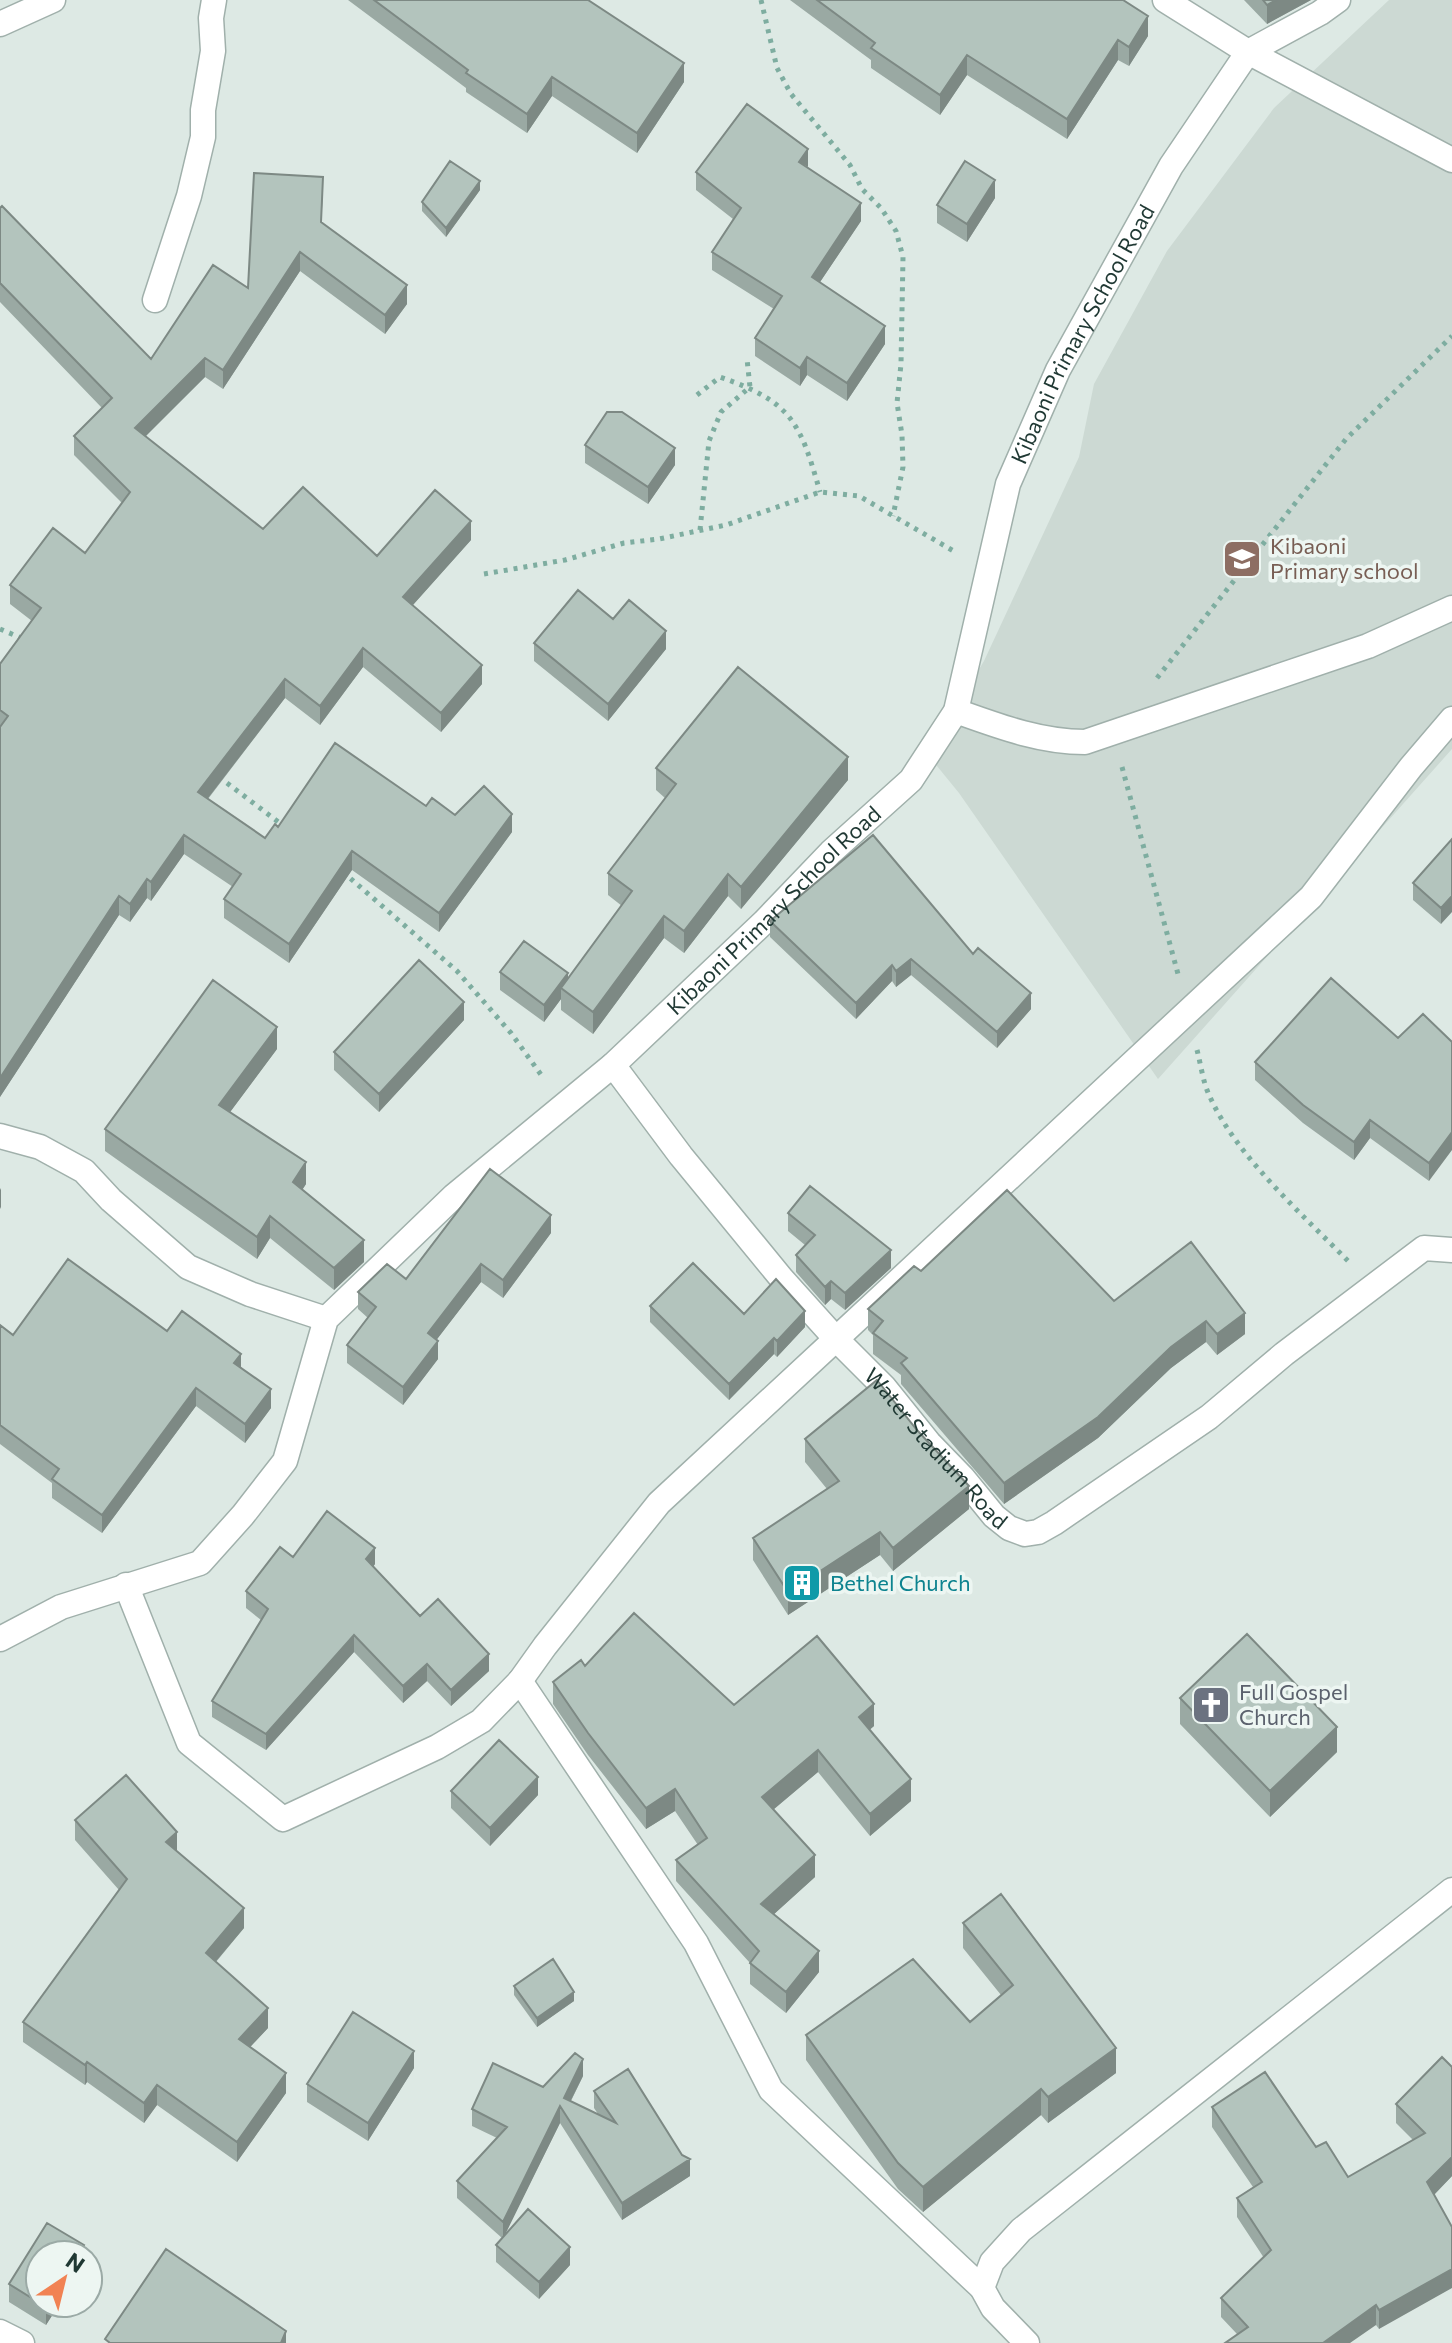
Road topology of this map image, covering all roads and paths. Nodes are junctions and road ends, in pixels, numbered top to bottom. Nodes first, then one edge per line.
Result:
1 (53, 0) edge
2 (214, 0) edge
3 (761, 0) edge
4 (1165, 0) edge
5 (1338, 0) edge
6 (0, 24) edge
7 (1248, 52) junction
8 (1452, 160) edge
9 (155, 300) dead end
10 (1452, 336) edge
11 (747, 359) dead end
12 (750, 387) junction
13 (697, 395) dead end
14 (820, 492) junction
15 (893, 516) junction
16 (700, 530) junction
17 (989, 571) junction
18 (484, 574) dead end
19 (1452, 608) edge
20 (0, 629) edge
21 (28, 642) edge
22 (1152, 683) dead end
23 (956, 711) junction
24 (1452, 719) edge
25 (208, 769) edge
26 (297, 836) edge
27 (335, 865) edge
28 (613, 1065) junction
29 (564, 1106) junction
30 (0, 1136) edge
31 (1452, 1250) edge
32 (326, 1319) junction
33 (836, 1339) junction
34 (126, 1585) junction
35 (0, 1639) edge
36 (520, 1681) junction
37 (1452, 1890) edge
38 (982, 2288) junction
39 (0, 2332) edge
40 (22, 2343) edge
41 (1027, 2343) edge

1 - 6 street
2 - 9 street
3 - 15 path
4 - 7 street
5 - 7 street, Kibaoni Primary School Road
7 - 8 street
7 - 17 street, Kibaoni Primary School Road
10 - 22 path
11 - 12 path
12 - 13 path
12 - 14 path
12 - 16 path
14 - 15 path
14 - 16 path
15 - 17 path
16 - 18 path
17 - 23 street, Kibaoni Primary School Road
19 - 23 street
20 - 21 path
23 - 28 street, Kibaoni Primary School Road
24 - 33 street
25 - 26 path
27 - 29 path
28 - 29 street, Kibaoni Primary School Road
28 - 33 street, Water Stadium Road
29 - 32 street, Kibaoni Primary School Road
30 - 32 street
31 - 33 street, Water Stadium Road
32 - 34 street
33 - 36 street
34 - 35 street
34 - 36 street
36 - 38 street
37 - 38 street
38 - 41 street
39 - 40 street

